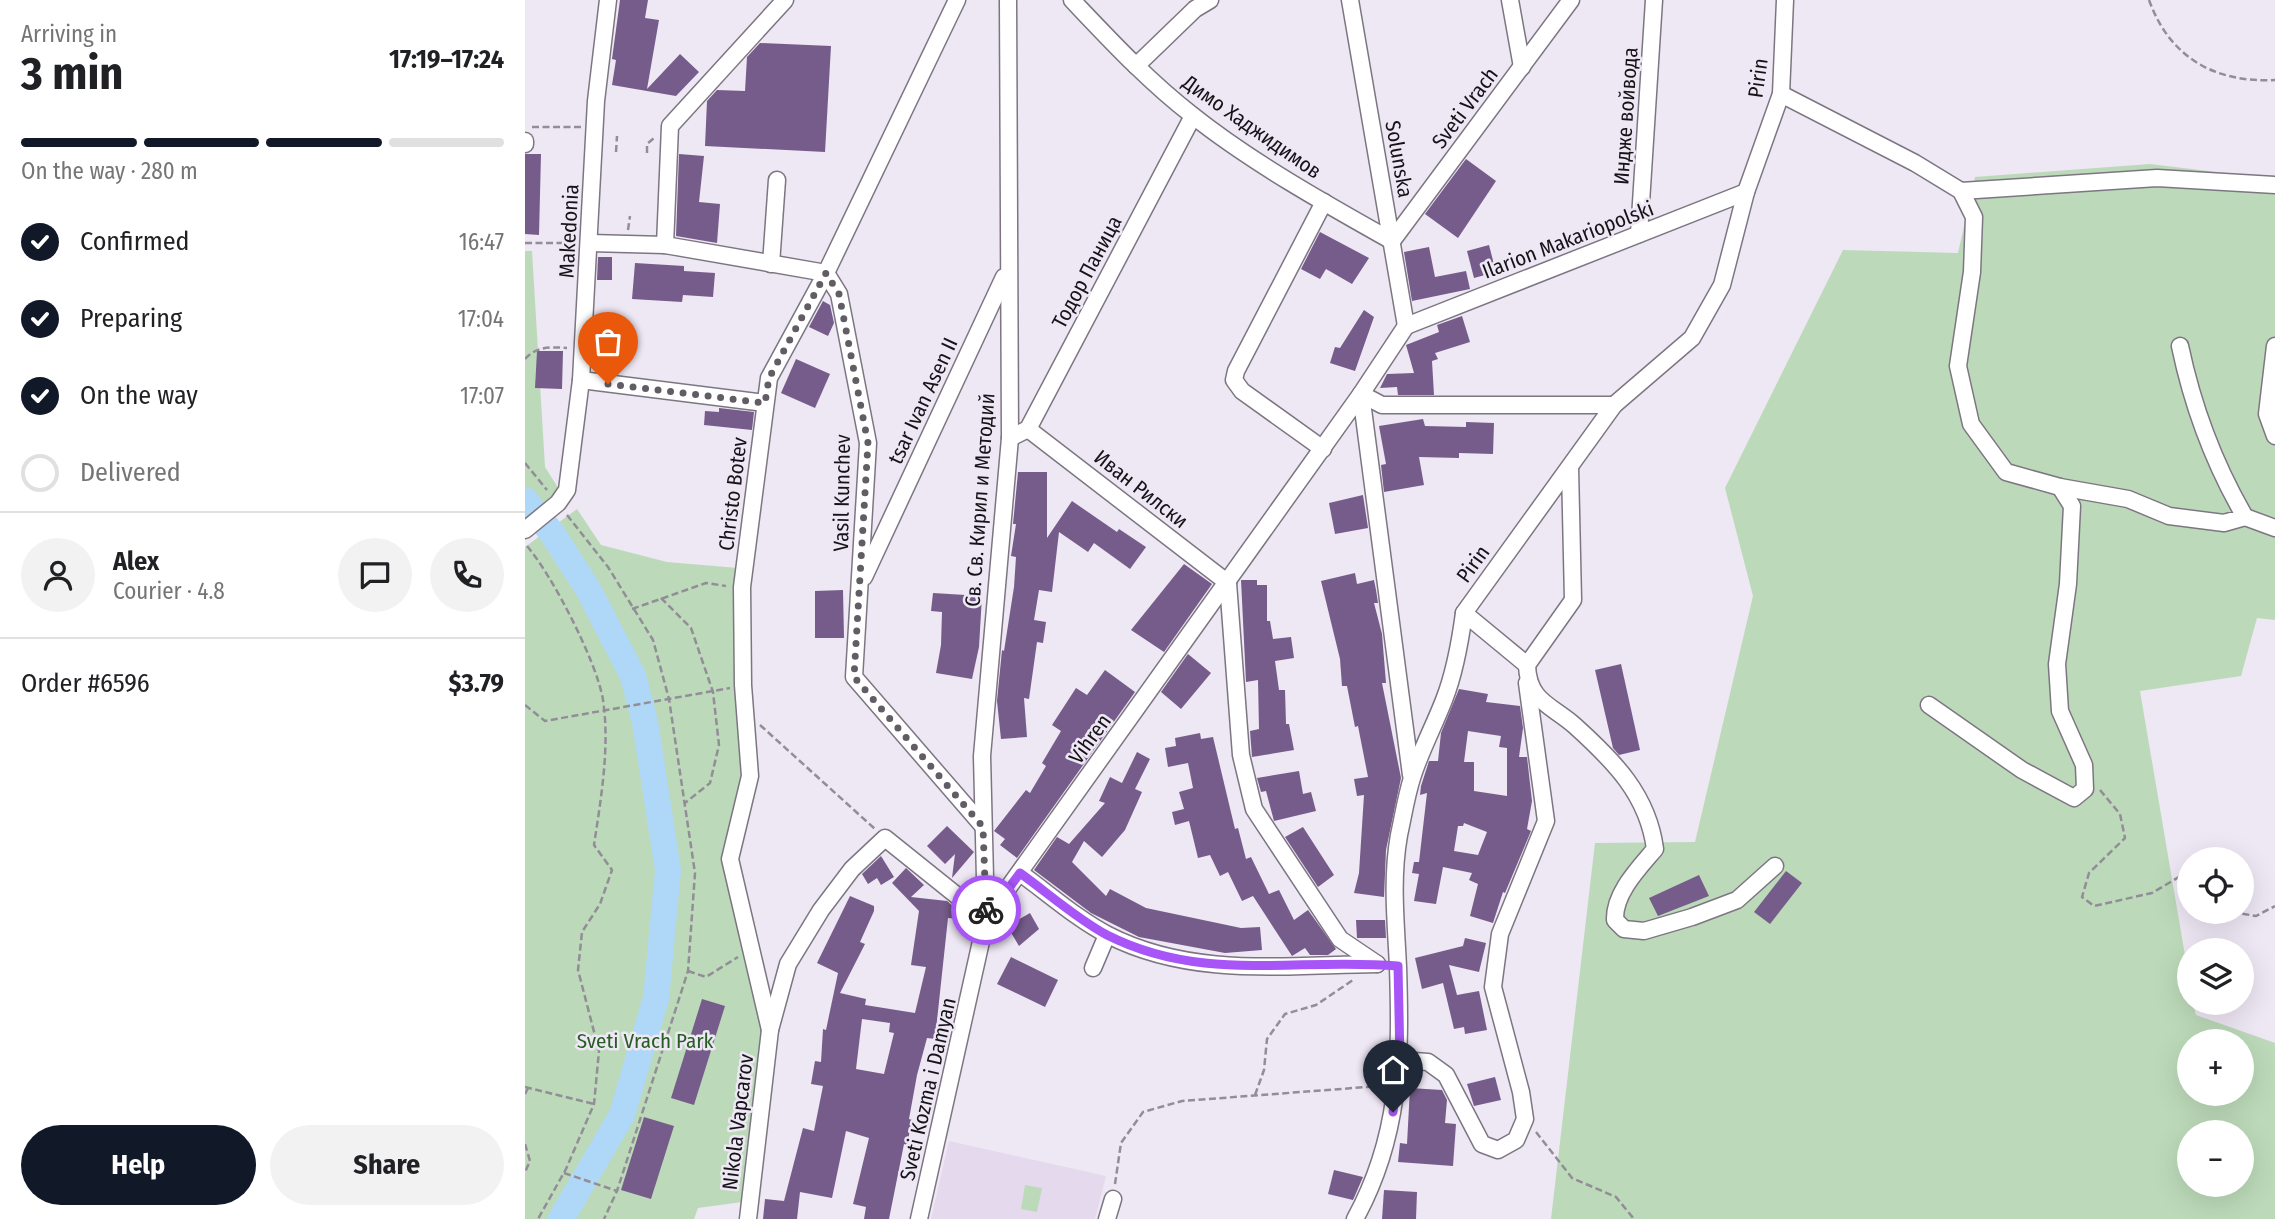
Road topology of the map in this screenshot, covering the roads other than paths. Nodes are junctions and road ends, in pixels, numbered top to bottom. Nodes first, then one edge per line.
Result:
1 (608, 0) edge
2 (785, 0) edge
3 (957, 0) edge
4 (1008, 0) edge
5 (1072, 0) edge
6 (1210, 0) edge
7 (1350, 0) edge
8 (1510, 0) edge
9 (1571, 0) edge
10 (1654, 0) edge
11 (1785, 0) edge
12 (1136, 66) junction
13 (1521, 67) junction
14 (1780, 94) junction
15 (1193, 116) junction
16 (777, 180) dead end
17 (2275, 184) edge
18 (1961, 191) junction
19 (1746, 192) junction
20 (1324, 202) junction
21 (1639, 234) junction
22 (1392, 241) junction
23 (590, 243) junction
24 (665, 245) junction
25 (771, 264) junction
26 (1007, 272) junction
27 (826, 273) junction
28 (1406, 326) junction
29 (2180, 346) dead end
30 (2275, 346) edge
31 (581, 380) junction
32 (1361, 394) junction
33 (765, 403) junction
34 (1614, 405) junction
35 (1028, 429) junction
36 (2275, 436) edge
37 (1010, 438) junction
38 (1323, 449) junction
39 (1570, 468) junction
40 (2060, 487) junction
41 (2245, 517) junction
42 (2275, 528) edge
43 (525, 530) edge
44 (1228, 583) junction
45 (860, 586) junction
46 (1464, 613) junction
47 (1527, 665) junction
48 (1528, 683) junction
49 (1929, 705) dead end
50 (1412, 778) junction
51 (983, 827) junction
52 (1775, 866) dead end
53 (1020, 873) junction
54 (986, 919) junction
55 (1107, 935) junction
56 (1377, 964) junction
57 (1398, 966) junction
58 (1093, 968) dead end
59 (770, 1030) junction
60 (1400, 1060) junction
61 (1113, 1199) road end
62 (748, 1219) edge
63 (919, 1219) edge
64 (1107, 1219) edge
65 (1355, 1219) edge

1 - 23 street, Makedonia
2 - 24 street
3 - 27 street, Christo Botev
4 - 26 street, Св. Св. Кирил и Методий
5 - 12 street, Димо Хаджидимов
6 - 12 street
7 - 22 street, Solunska
8 - 13 street
9 - 13 street, Sveti Vrach
10 - 21 street, Индже войвода
11 - 14 street, Pirin
12 - 15 street, Димо Хаджидимов
13 - 22 street, Sveti Vrach
14 - 18 street
14 - 19 street, Pirin
15 - 20 street, Димо Хаджидимов
15 - 35 street, Тодор Паница
16 - 25 street
17 - 18 street
18 - 40 street
19 - 21 street, Ilarion Makariopolski
19 - 34 street, Pirin
20 - 22 street, Димо Хаджидимов
20 - 38 street
21 - 28 street, Ilarion Makariopolski
22 - 28 street, Solunska
23 - 24 street
23 - 31 street, Makedonia
24 - 25 street
25 - 27 street
26 - 37 street, Св. Св. Кирил и Методий
26 - 45 street, tsar Ivan Asen II
27 - 33 street, Christo Botev
27 - 45 street, Vasil Kunchev
28 - 32 street, Vihren
29 - 41 street
30 - 36 street
31 - 33 street
31 - 43 street, Makedonia
32 - 34 street
32 - 38 street, Vihren
32 - 50 street
33 - 59 street, Christo Botev
34 - 39 street, Pirin
35 - 37 street
35 - 44 street, Иван Рилски
37 - 51 street, Св. Св. Кирил и Методий
38 - 44 street, Vihren
39 - 46 street, Pirin
39 - 47 street
40 - 41 street
40 - 49 street
41 - 42 street
44 - 53 street, Vihren
44 - 56 street
45 - 51 street, Vasil Kunchev
46 - 47 street
46 - 50 street, Pirin
47 - 48 street
48 - 52 street
48 - 60 street
50 - 57 street, Pirin
51 - 54 street, Св. Св. Кирил и Методий
53 - 54 street, Vihren
53 - 55 street
54 - 59 street
54 - 63 street, Sveti Kozma i Damyan
55 - 56 street
55 - 58 street
56 - 57 street
57 - 60 street, Pirin
59 - 62 street, Nikola Vapcarov
60 - 65 street, Pirin
61 - 64 street

